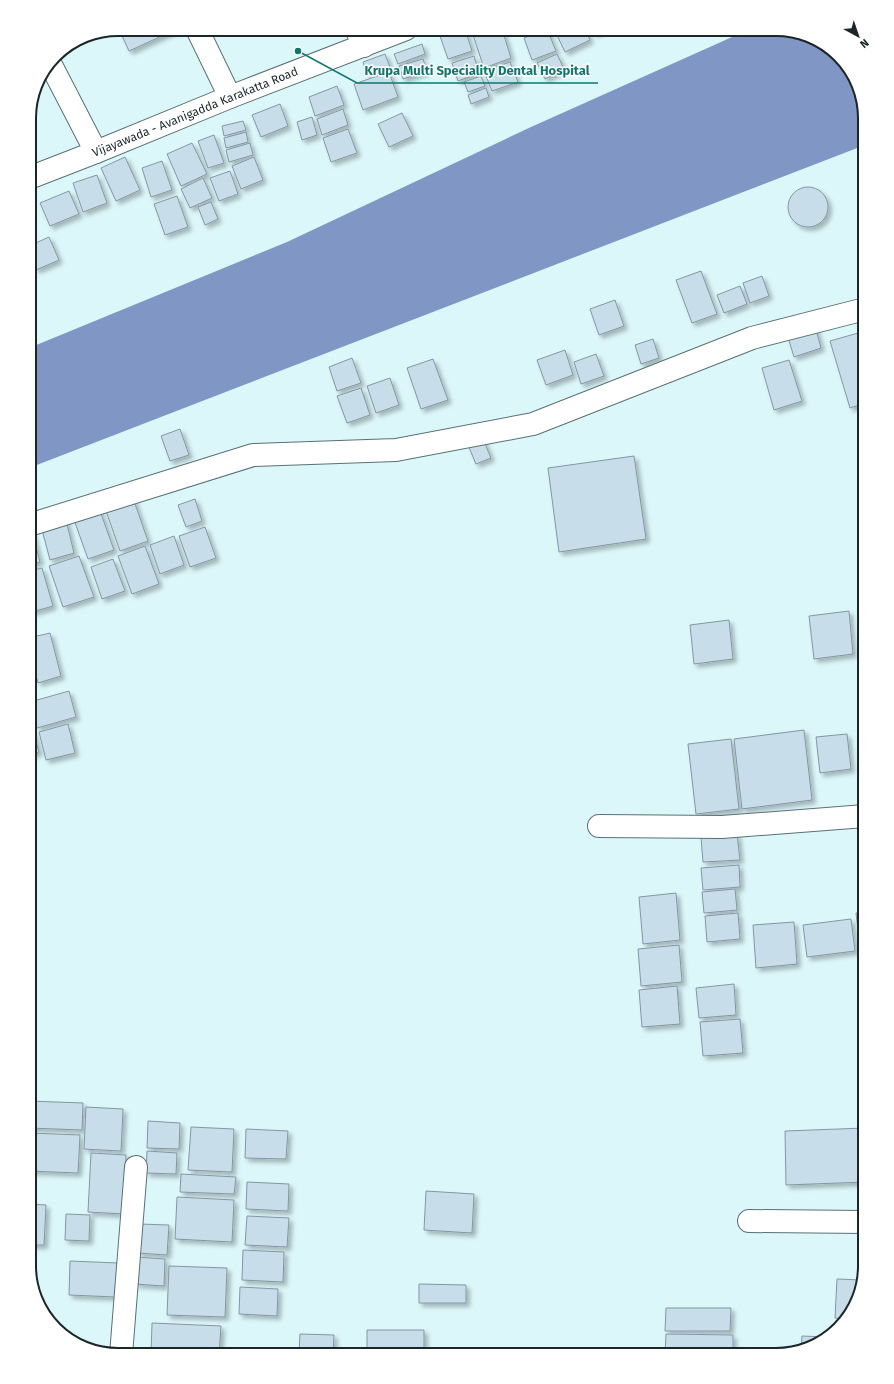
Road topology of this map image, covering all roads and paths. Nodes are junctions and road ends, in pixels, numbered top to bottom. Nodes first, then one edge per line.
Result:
1 (200, 36) edge
2 (360, 37) edge
3 (53, 68) edge
4 (230, 97) junction
5 (96, 152) junction
6 (36, 175) edge
7 (858, 311) edge
8 (36, 523) edge
9 (858, 817) edge
10 (599, 826) dead end
11 (136, 1166) dead end
12 (749, 1221) dead end
13 (858, 1222) edge
14 (123, 1348) edge

1 - 4 street
2 - 4 street, Vijayawada - Avanigadda Karakatta Road
3 - 5 street
4 - 5 street, Vijayawada - Avanigadda Karakatta Road
5 - 6 street, Vijayawada - Avanigadda Karakatta Road
7 - 8 street
9 - 10 street
11 - 14 street
12 - 13 street

